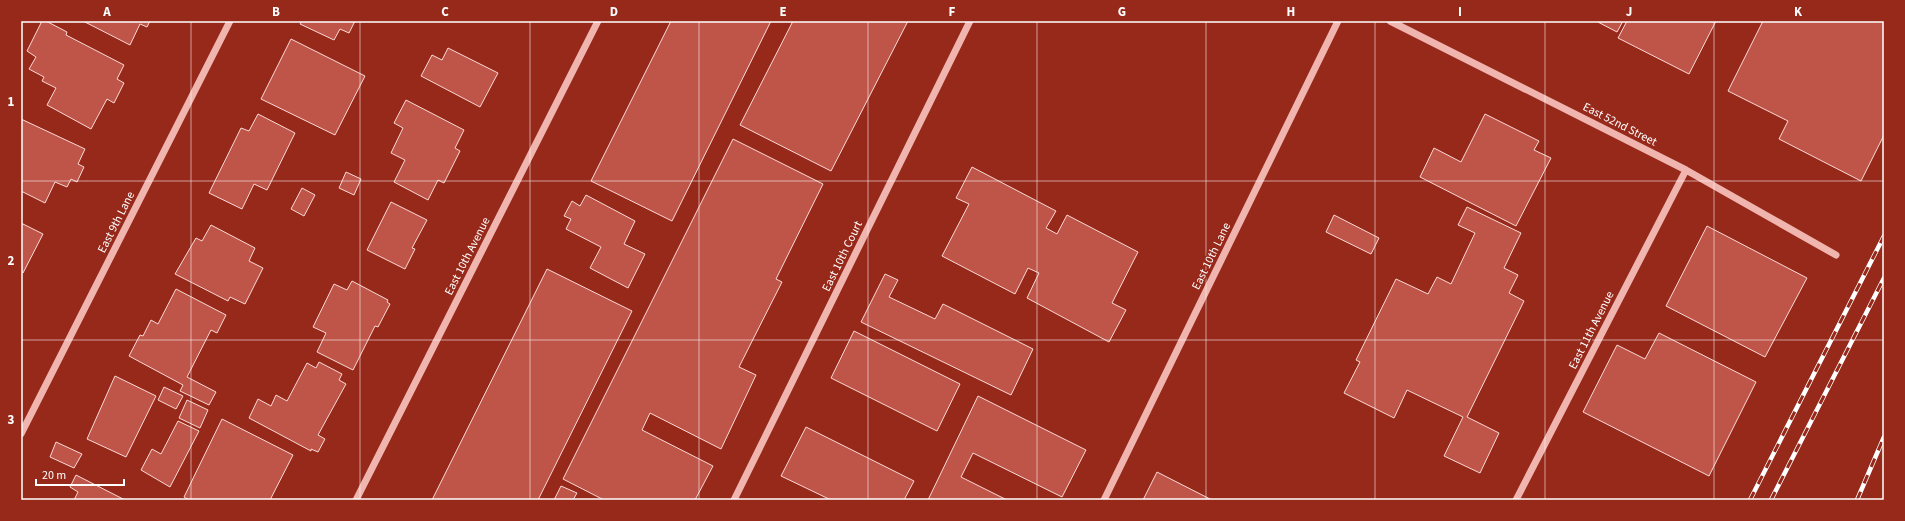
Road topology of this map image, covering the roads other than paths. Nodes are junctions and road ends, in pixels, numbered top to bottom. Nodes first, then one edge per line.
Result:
1 (230, 21) edge
2 (598, 21) edge
3 (970, 21) edge
4 (1338, 21) edge
5 (1390, 21) edge
6 (1686, 170) junction
7 (1836, 255) dead end
8 (21, 434) edge
9 (356, 500) edge
10 (734, 500) edge
11 (1104, 500) edge
12 (1516, 500) edge

1 - 8 street, East 9th Lane
2 - 9 street, East 10th Avenue
3 - 10 street, East 10th Court
4 - 11 street, East 10th Lane
5 - 6 street, East 52nd Street
6 - 7 street, East 52nd Street
6 - 12 street, East 11th Avenue

